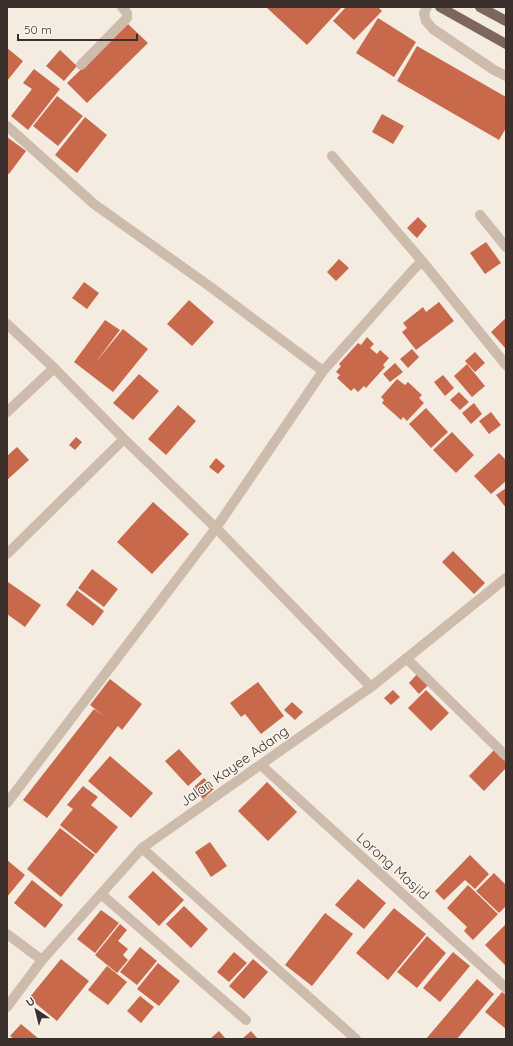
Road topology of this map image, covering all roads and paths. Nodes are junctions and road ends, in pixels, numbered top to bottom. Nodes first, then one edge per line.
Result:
1 (122, 7) edge
2 (427, 7) edge
3 (440, 7) edge
4 (480, 7) edge
5 (506, 21) edge
6 (506, 44) edge
7 (81, 65) dead end
8 (506, 76) edge
9 (7, 126) edge
10 (332, 156) dead end
11 (480, 215) dead end
12 (506, 247) edge
13 (422, 261) junction
14 (7, 324) edge
15 (506, 365) edge
16 (54, 368) junction
17 (323, 371) junction
18 (7, 412) edge
19 (124, 439) junction
20 (216, 528) junction
21 (7, 554) edge
22 (506, 578) edge
23 (406, 658) junction
24 (371, 687) junction
25 (506, 756) edge
26 (261, 765) junction
27 (7, 803) edge
28 (142, 848) junction
29 (101, 894) junction
30 (7, 934) edge
31 (42, 960) junction
32 (506, 988) edge
33 (7, 1007) edge
34 (246, 1020) dead end
35 (356, 1039) edge

1 - 7 street
2 - 8 street
3 - 6 main road
4 - 5 main road
9 - 17 street
10 - 13 street
11 - 12 street
13 - 15 street
13 - 17 street
14 - 16 street
16 - 18 street
16 - 19 street
17 - 20 street
19 - 20 street
19 - 21 street
20 - 24 street
20 - 27 street
22 - 23 street, Jalan Kayee Adang
23 - 24 street, Jalan Kayee Adang
23 - 25 street
24 - 26 street, Jalan Kayee Adang
26 - 28 street, Jalan Kayee Adang
26 - 32 street, Lorong Masjid
28 - 29 street, Jalan Kayee Adang
28 - 35 street
29 - 31 street, Jalan Kayee Adang
29 - 34 street
30 - 31 street
31 - 33 street, Jalan Kayee Adang

